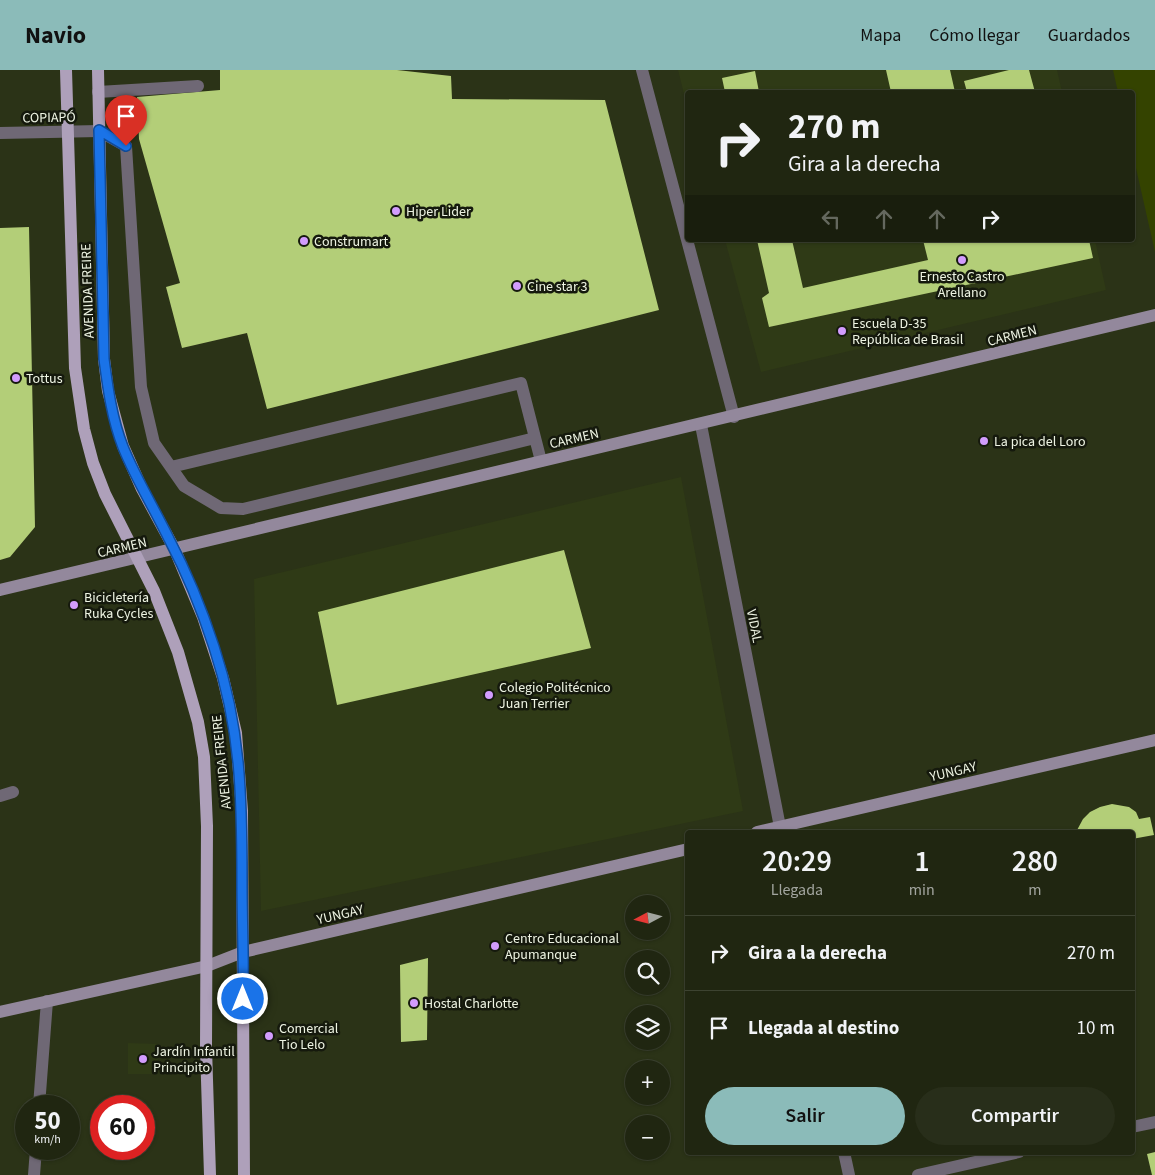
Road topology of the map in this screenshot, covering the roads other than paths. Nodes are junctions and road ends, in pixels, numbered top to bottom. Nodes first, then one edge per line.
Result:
1 (66, 70) edge
2 (98, 70) edge
3 (642, 70) edge
4 (198, 86) dead end
5 (98, 92) junction
6 (99, 130) junction
7 (66, 132) junction
8 (0, 133) edge
9 (685, 232) edge
10 (688, 242) edge
11 (1155, 315) edge
12 (734, 417) junction
13 (701, 425) junction
14 (535, 438) junction
15 (540, 462) junction
16 (170, 467) junction
17 (175, 550) junction
18 (138, 558) junction
19 (0, 590) edge
20 (1155, 740) edge
21 (13, 792) dead end
22 (0, 796) edge
23 (780, 830) edge
24 (685, 850) edge
25 (243, 952) junction
26 (207, 966) junction
27 (47, 1001) junction
28 (0, 1012) edge
29 (40, 1095) edge
30 (1155, 1122) edge
31 (1135, 1126) edge
32 (845, 1155) edge
33 (1006, 1155) edge
34 (35, 1160) edge
35 (34, 1175) edge
36 (210, 1175) edge
37 (244, 1175) edge
38 (848, 1175) edge
39 (918, 1175) edge

1 - 7 main road, AVENIDA FREIRE
2 - 5 main road, AVENIDA FREIRE
3 - 9 street
4 - 5 street
5 - 6 main road, AVENIDA FREIRE
6 - 7 street, COPIAPÓ
6 - 16 street
6 - 17 main road, AVENIDA FREIRE
7 - 8 street, COPIAPÓ
7 - 18 main road, AVENIDA FREIRE
10 - 12 street
11 - 12 street, CARMEN
12 - 13 street, CARMEN
13 - 15 street, CARMEN
13 - 23 street, VIDAL
14 - 15 street
14 - 16 street
14 - 16 street
15 - 17 street, CARMEN
17 - 18 street, CARMEN
17 - 25 main road, AVENIDA FREIRE
18 - 19 street, CARMEN
18 - 26 main road, AVENIDA FREIRE
20 - 23 street, YUNGAY
21 - 22 street
24 - 25 street, YUNGAY
25 - 26 street, YUNGAY
25 - 37 main road, AVENIDA FREIRE
26 - 27 street, YUNGAY
26 - 36 main road, AVENIDA FREIRE
27 - 28 street, YUNGAY
27 - 29 street
30 - 31 street
32 - 38 street
33 - 39 street
34 - 35 street

